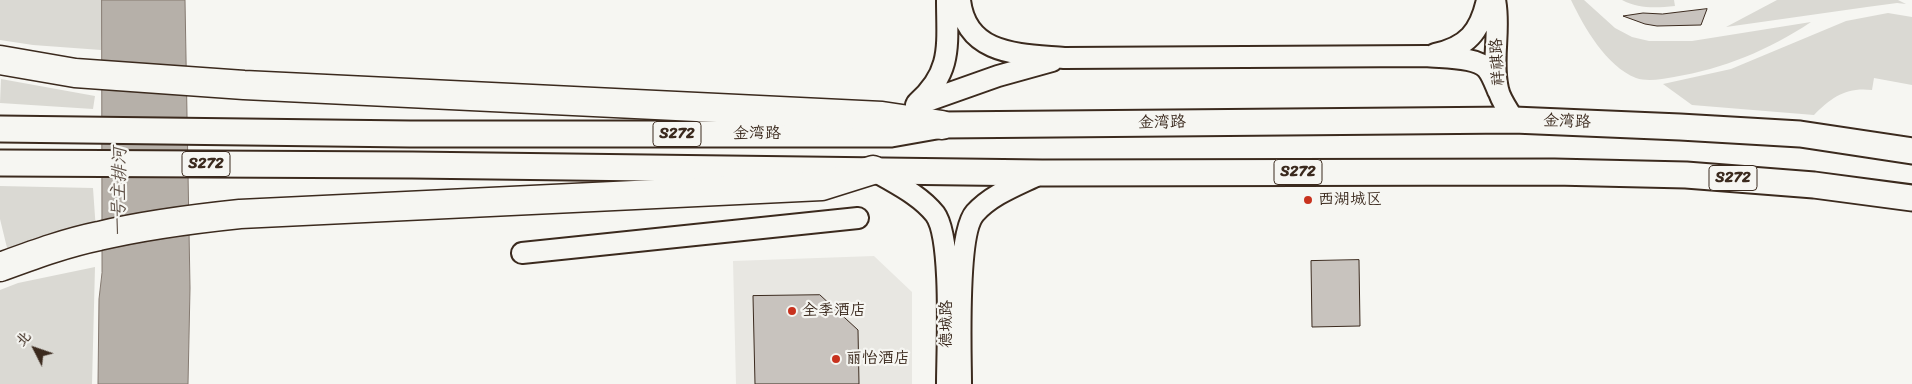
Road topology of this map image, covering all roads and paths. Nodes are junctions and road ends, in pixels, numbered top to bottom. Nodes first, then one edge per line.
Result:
1 (947, 0) edge
2 (960, 0) edge
3 (1486, 0) edge
4 (1495, 0) edge
5 (1426, 56) junction
6 (1064, 58) junction
7 (0, 60) edge
8 (1498, 91) junction
9 (916, 105) junction
10 (882, 116) junction
11 (1514, 120) junction
12 (942, 126) junction
13 (0, 129) edge
14 (1912, 151) edge
15 (0, 163) edge
16 (873, 170) junction
17 (1042, 173) junction
18 (1912, 198) edge
19 (858, 218) dead end
20 (522, 253) dead end
21 (0, 266) edge
22 (954, 268) junction
23 (946, 384) edge
24 (961, 384) edge

1 - 9 street
2 - 6 street
3 - 5 street
4 - 8 street, 祥祺路
5 - 6 street
5 - 8 street
6 - 9 street
7 - 10 highway
8 - 11 street, 祥祺路
9 - 10 street
10 - 12 highway
11 - 12 main road, 金湾路 / S272
11 - 14 main road, 金湾路 / S272
12 - 13 main road, 金湾路 / S272
15 - 16 main road, S272
16 - 17 main road, S272
16 - 21 highway
16 - 22 street
17 - 18 main road, S272
17 - 22 street
19 - 20 street
22 - 23 street, 德城路
22 - 24 street, 德城路

